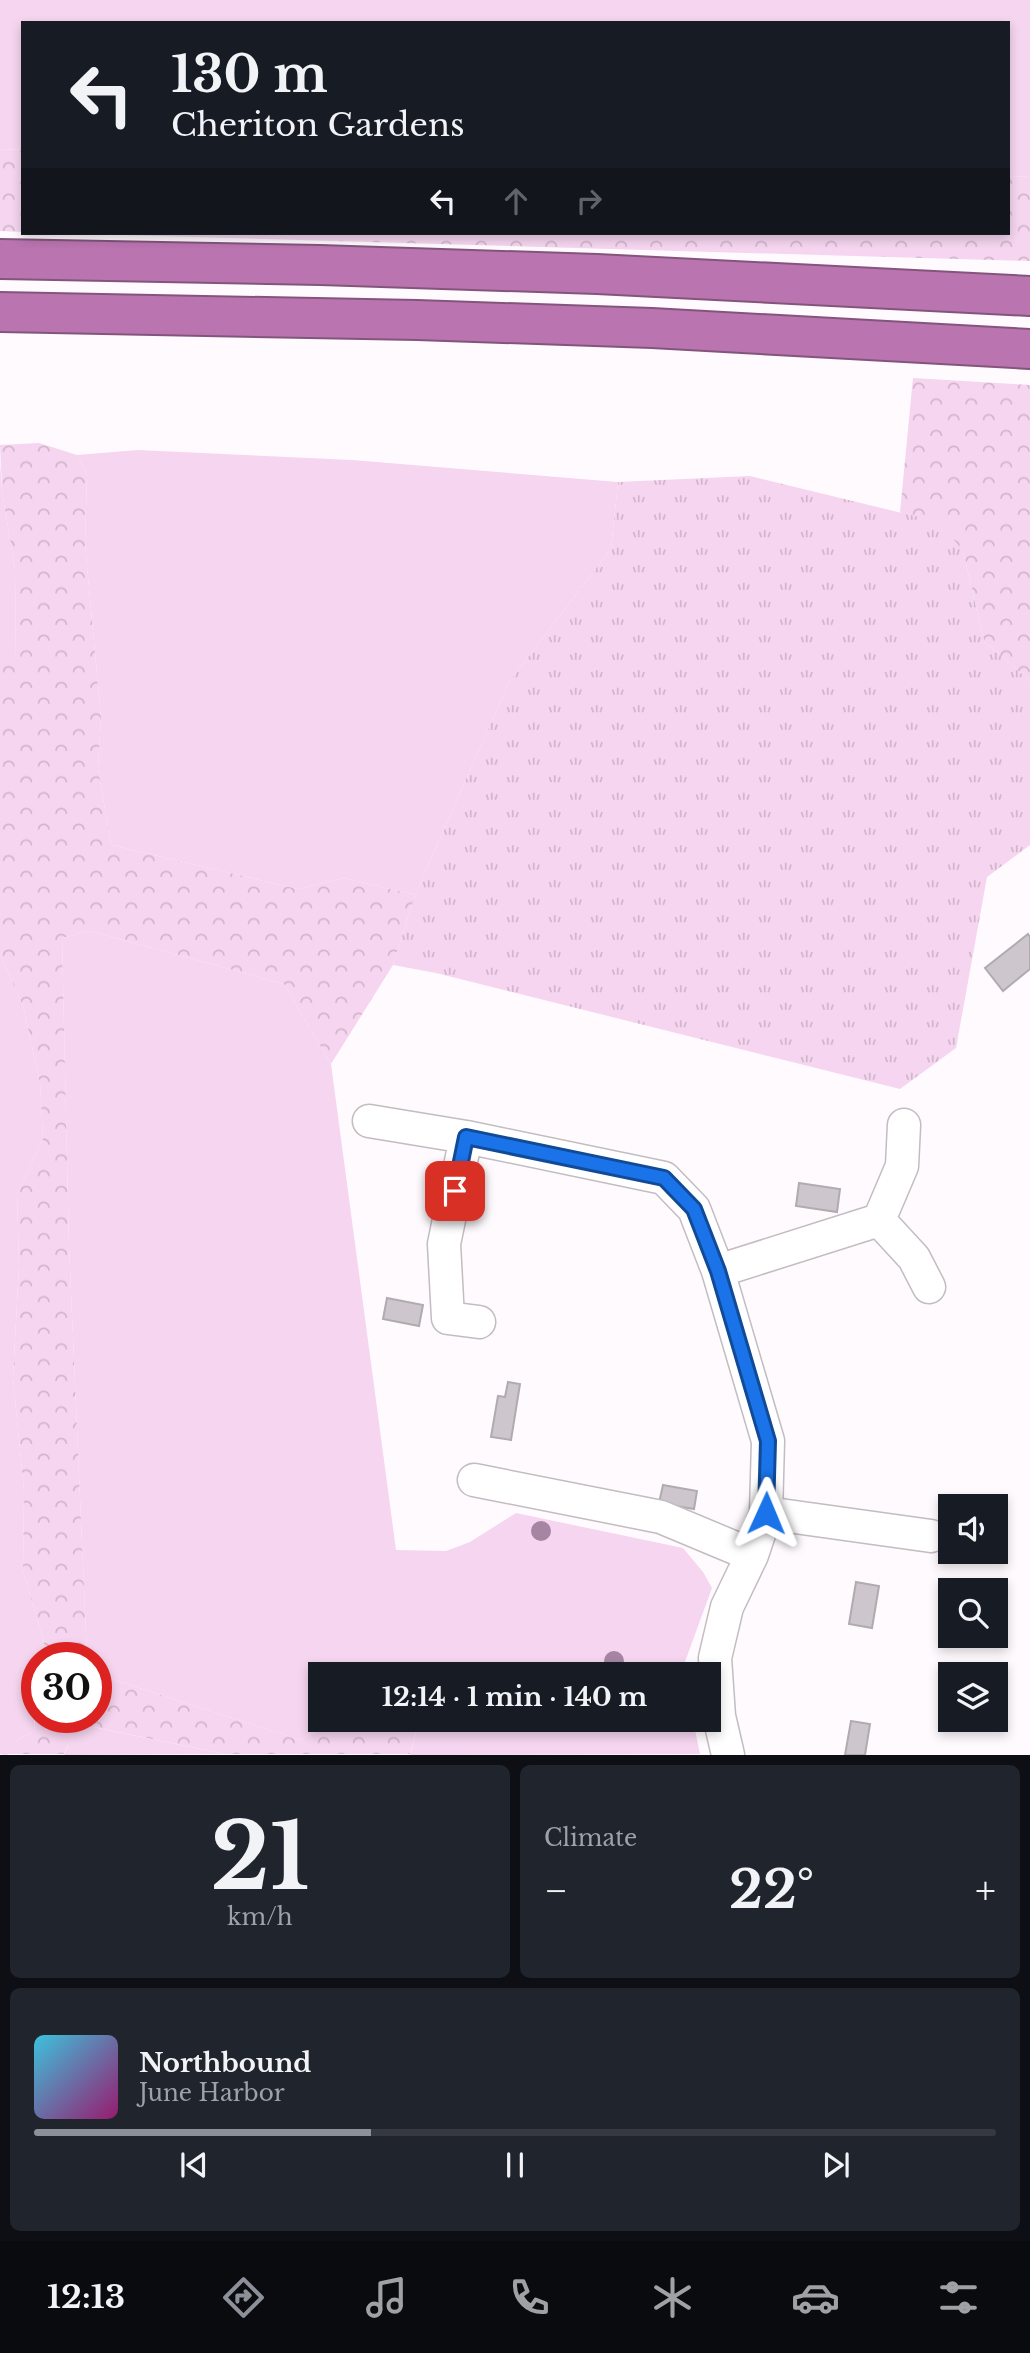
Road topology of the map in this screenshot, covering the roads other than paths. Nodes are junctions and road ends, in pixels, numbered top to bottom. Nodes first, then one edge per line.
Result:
1 (0, 259) edge
2 (1030, 296) edge
3 (0, 312) edge
4 (1030, 349) edge
5 (369, 1121) dead end
6 (904, 1125) dead end
7 (466, 1137) junction
8 (879, 1220) junction
9 (718, 1271) junction
10 (929, 1287) dead end
11 (479, 1322) dead end
12 (474, 1480) dead end
13 (766, 1513) junction
14 (931, 1536) dead end
15 (752, 1555) junction
16 (728, 1755) edge

1 - 2 highway
3 - 4 highway
5 - 7 street
6 - 8 street
7 - 9 street
7 - 11 street
8 - 9 street
8 - 10 street
9 - 13 street
12 - 15 street
13 - 14 street
13 - 15 street
15 - 16 street

